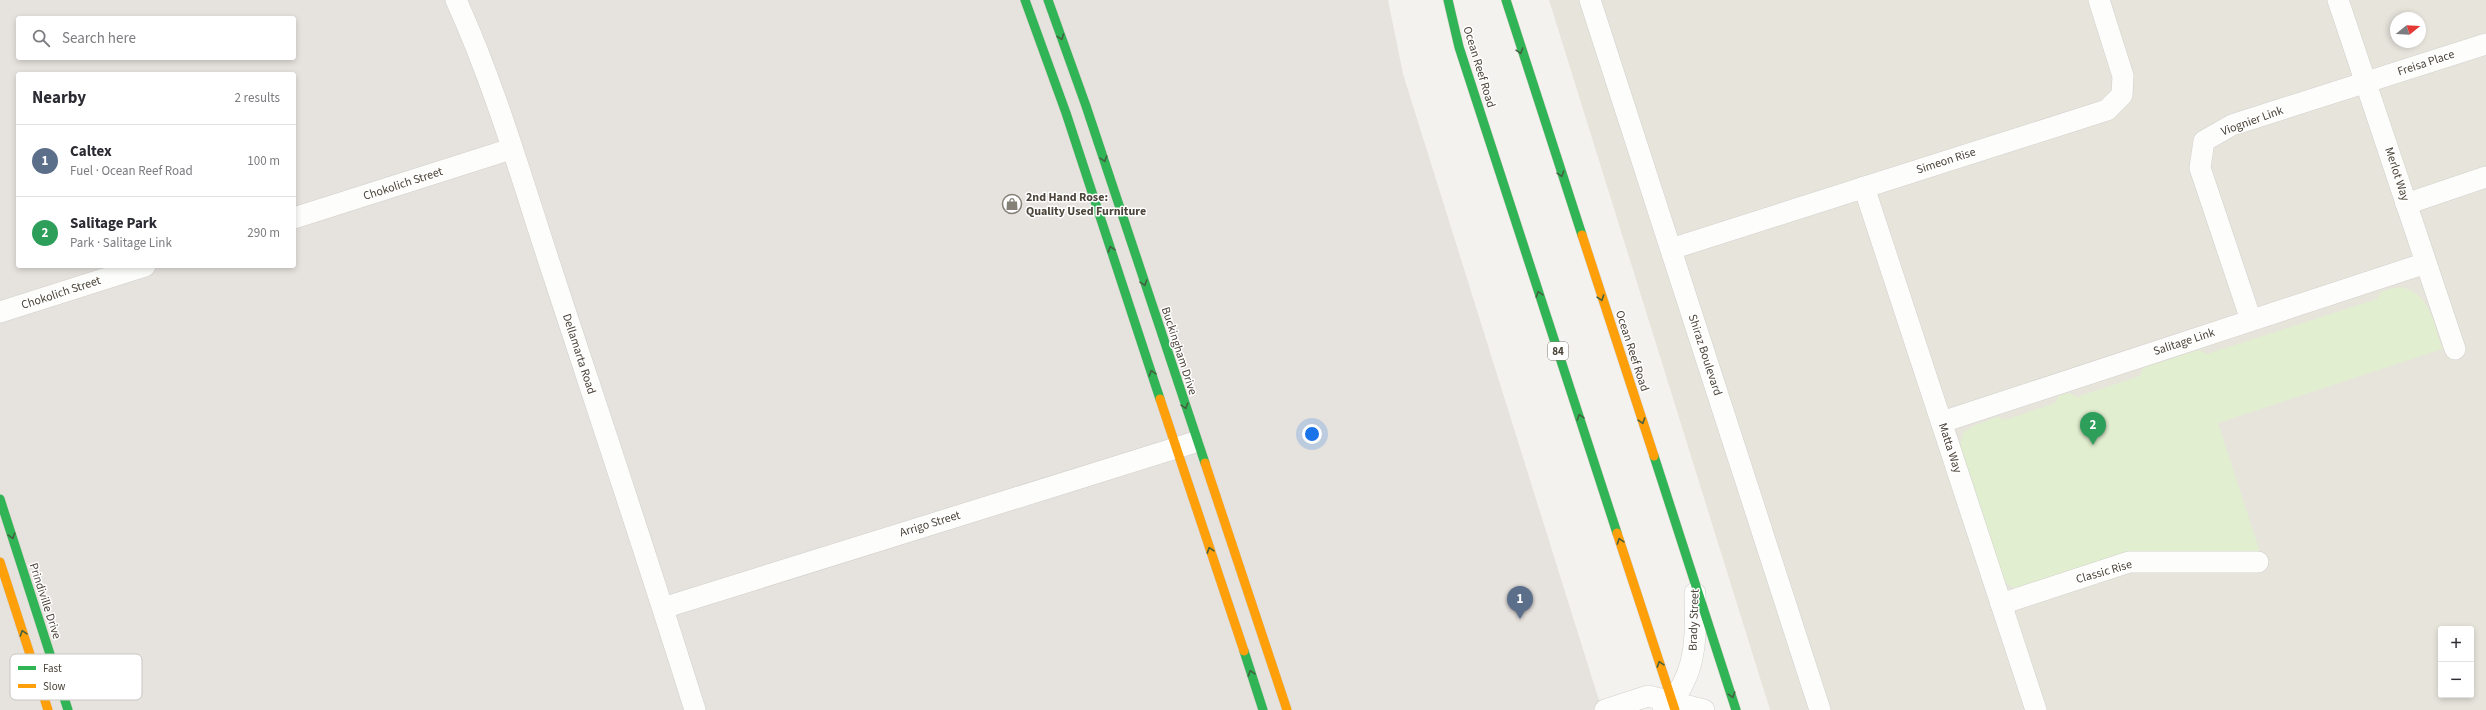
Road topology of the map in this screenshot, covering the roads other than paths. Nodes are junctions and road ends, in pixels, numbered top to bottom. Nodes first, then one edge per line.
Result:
1 (456, 0) edge
2 (1025, 0) edge
3 (1048, 0) edge
4 (1448, 0) edge
5 (1506, 0) edge
6 (1590, 0) edge
7 (2099, 0) edge
8 (2338, 0) edge
9 (2486, 44) edge
10 (2366, 82) junction
11 (511, 149) junction
12 (2486, 177) edge
13 (1864, 187) junction
14 (2406, 204) junction
15 (296, 217) edge
16 (1671, 249) junction
17 (2426, 263) junction
18 (139, 268) edge
19 (0, 312) edge
20 (2250, 320) junction
21 (2455, 349) dead end
22 (1942, 422) junction
23 (1197, 441) junction
24 (1177, 448) junction
25 (0, 499) edge
26 (0, 562) edge
27 (2258, 562) dead end
28 (1695, 582) junction
29 (2001, 604) junction
30 (663, 608) junction
31 (30, 654) edge
32 (50, 654) edge
33 (45, 700) edge
34 (65, 700) edge
35 (1670, 707) edge
36 (48, 710) edge
37 (68, 710) edge
38 (695, 710) edge
39 (1263, 710) edge
40 (1287, 710) edge
41 (1605, 710) edge
42 (1704, 710) edge
43 (1736, 710) edge
44 (1820, 710) edge
45 (2036, 710) edge

1 - 11 street, Dellamarta Road
24 -> 2 street
3 -> 23 street, Buckingham Drive
35 -> 4 street, Ocean Reef Road / 84
5 -> 28 street, Ocean Reef Road
6 - 16 street, Shiraz Boulevard
7 - 13 street, Simeon Rise
8 - 10 street, Merlot Way
9 - 10 street, Freisa Place
10 - 14 street, Merlot Way
10 - 20 street, Viognier Link
11 - 15 street, Chokolich Street
11 - 30 street, Dellamarta Road
12 - 14 street
13 - 16 street, Simeon Rise
13 - 22 street, Matta Way
14 - 17 street, Merlot Way
16 - 44 street, Shiraz Boulevard
17 - 20 street, Salitage Link
17 - 21 street, Merlot Way
18 - 19 street, Chokolich Street
20 - 22 street, Salitage Link
22 - 29 street, Matta Way
23 - 24 street, Arrigo Street
23 - 40 street, Buckingham Drive
24 - 30 street, Arrigo Street
39 -> 24 street
25 -> 32 street, Prindiville Drive
31 -> 26 street
27 - 29 street, Classic Rise
28 - 35 street, Brady Street
28 -> 43 street, Ocean Reef Road
29 - 45 street, Matta Way
30 - 38 street, Dellamarta Road
36 -> 33 street
34 -> 37 street, Prindiville Drive
35 - 41 street
35 - 42 street

